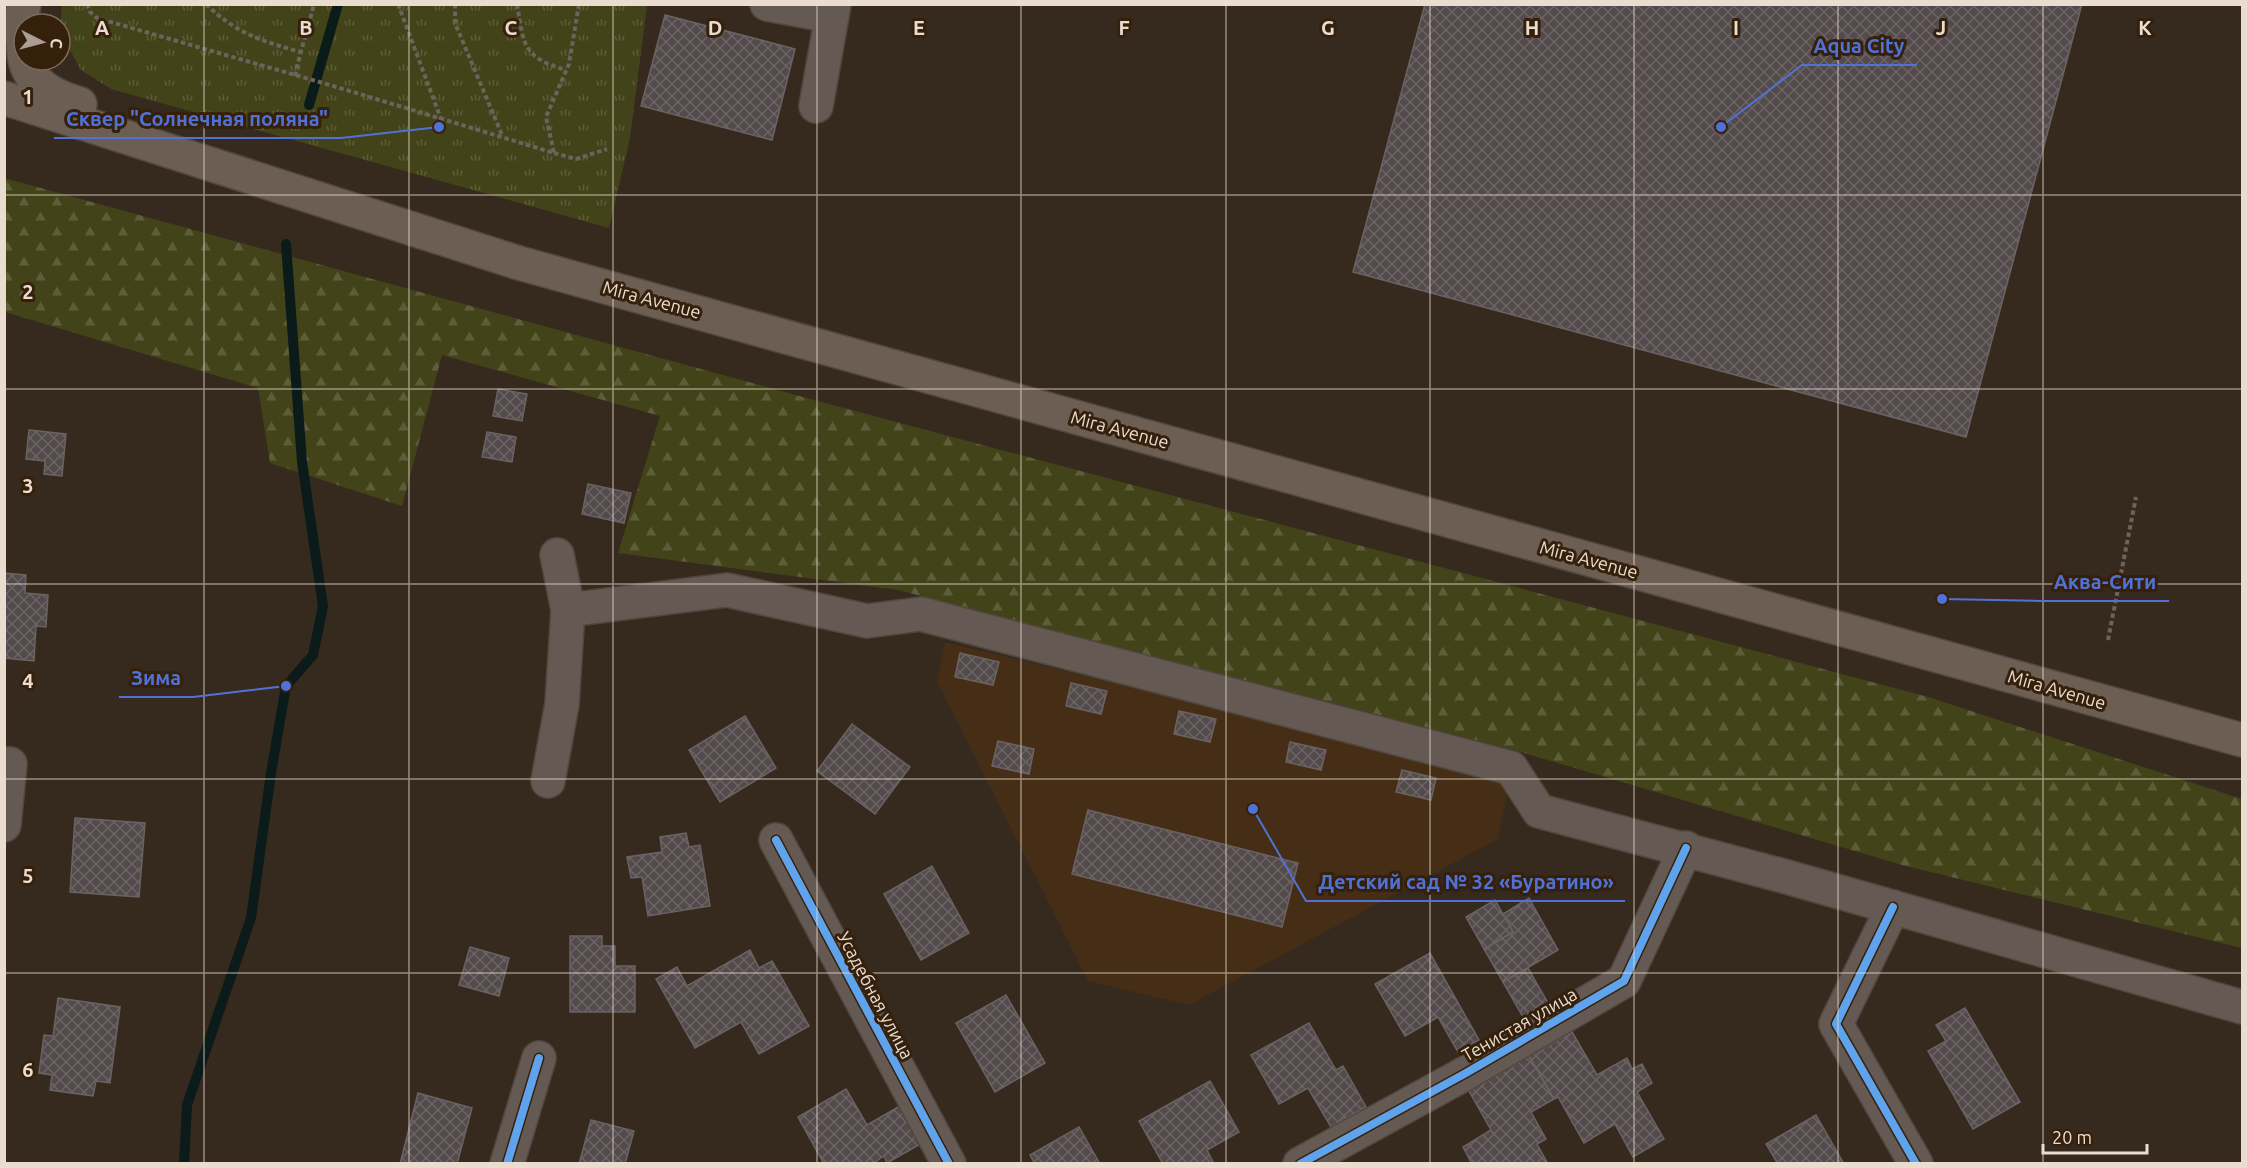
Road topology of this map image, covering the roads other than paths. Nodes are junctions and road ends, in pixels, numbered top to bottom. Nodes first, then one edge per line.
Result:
1 (8, 4) edge
2 (767, 4) edge
3 (833, 10) edge
4 (4, 16) edge
5 (29, 72) edge
6 (4, 98) edge
7 (816, 106) dead end
8 (229, 170) junction
9 (557, 555) dead end
10 (568, 610) junction
11 (2242, 740) edge
12 (7, 764) edge
13 (548, 781) dead end
14 (4, 825) edge
15 (776, 840) dead end
16 (1686, 849) junction
17 (1893, 907) junction
18 (2242, 1007) edge
19 (539, 1058) dead end
20 (507, 1164) edge
21 (949, 1164) edge
22 (1300, 1164) edge
23 (1916, 1164) edge

1 - 4 main road
2 - 3 street
3 - 7 street
5 - 8 main road
6 - 8 main road, Mira Avenue
8 - 11 main road, Mira Avenue
9 - 10 street
10 - 13 street
10 - 16 street
12 - 14 street
15 - 21 street, Усадебная улица
16 - 17 street
16 - 22 street, Тенистая улица
17 - 18 street
17 - 23 street
19 - 20 street

